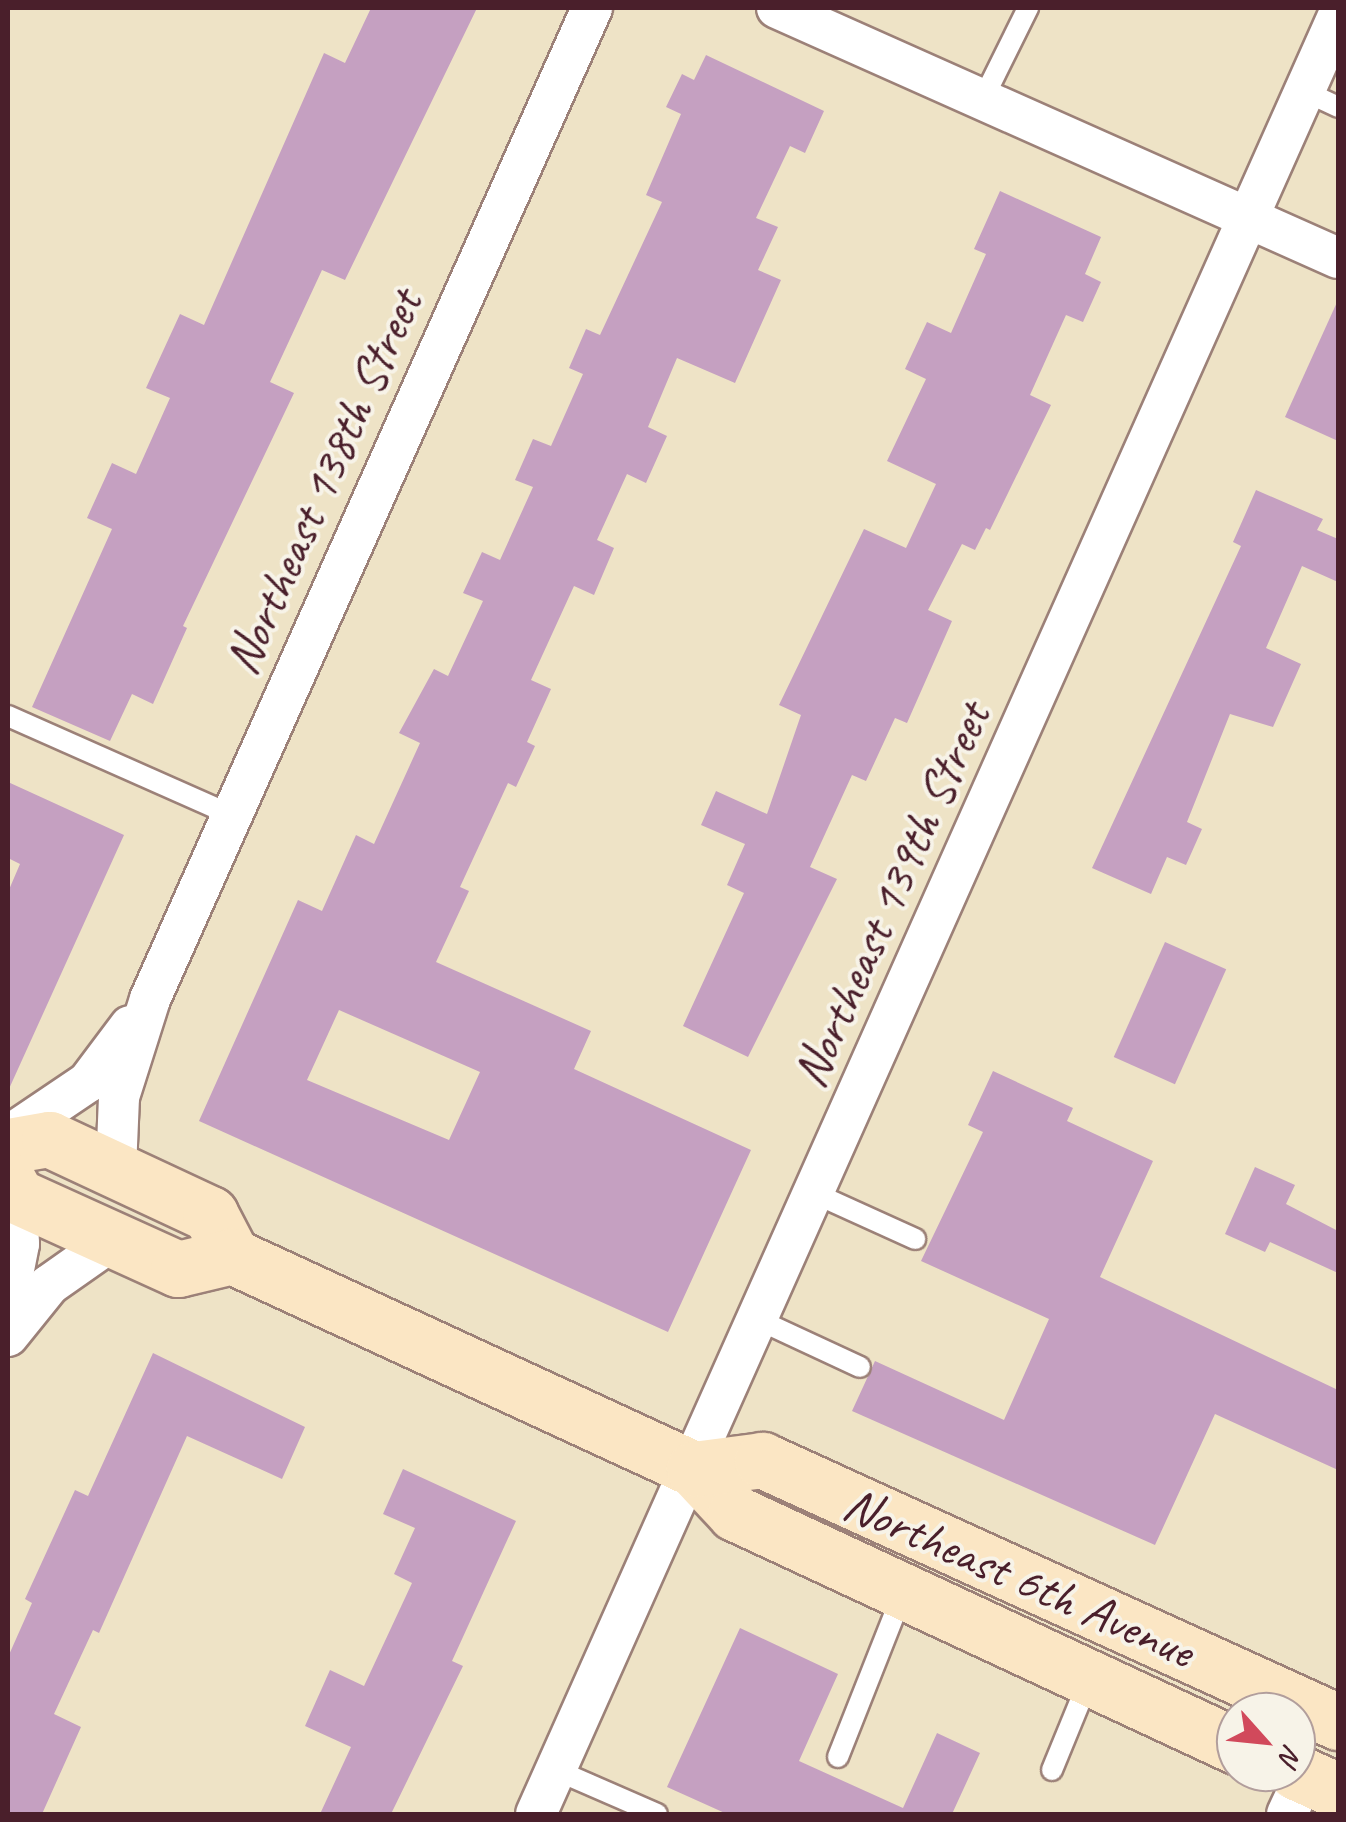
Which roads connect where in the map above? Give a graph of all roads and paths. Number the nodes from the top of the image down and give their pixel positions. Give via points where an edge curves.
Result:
1 (592, 8) edge
2 (777, 8) edge
3 (1028, 8) edge
4 (1338, 16) edge
5 (983, 99) junction
6 (1321, 99) edge
7 (1247, 216) junction
8 (1338, 258) edge
9 (8, 716) edge
10 (232, 815) junction
11 (150, 999) junction
12 (8, 1136) edge
13 (116, 1170) junction
14 (11, 1174) edge
15 (816, 1194) junction
16 (915, 1238) dead end
17 (112, 1240) junction
18 (232, 1256) junction
19 (8, 1300) edge
20 (761, 1321) junction
21 (8, 1336) edge
22 (860, 1368) dead end
23 (694, 1468) junction
24 (902, 1594) junction
25 (1090, 1678) junction
26 (1336, 1715) edge
27 (1216, 1737) edge
28 (838, 1757) dead end
29 (556, 1770) junction
30 (1052, 1770) dead end
31 (536, 1814) edge
32 (657, 1814) edge

1 - 10 street, Northeast 138th Street
2 - 5 street
3 - 5 lane
4 - 6 street, Northeast 139th Street
5 - 7 street
6 - 7 street, Northeast 139th Street
7 - 8 street
7 - 15 street, Northeast 139th Street
9 - 10 lane
10 - 11 street, Northeast 138th Street
11 - 12 street, Northeast 138th Street via 88,1082
11 - 13 street, Northeast 138th Street via 118,1097
13 - 14 main road via 49,1139
13 - 18 main road via 210,1214
14 - 17 main road
14 - 19 street via 19,1244
15 - 16 lane
15 - 20 street, Northeast 139th Street
17 - 18 main road via 178,1269
17 - 21 street via 49,1285
18 - 23 main road, Northeast 6th Avenue
20 - 22 lane
20 - 23 street, Northeast 139th Street
23 - 24 main road, Northeast 6th Avenue via 735,1513
23 - 26 main road, Northeast 6th Avenue via 762,1460
23 - 29 street, Northeast 139th Street
24 - 25 main road, Northeast 6th Avenue
24 - 28 lane
25 - 27 main road, Northeast 6th Avenue
25 - 30 lane
29 - 31 street, Northeast 139th Street
29 - 32 lane

